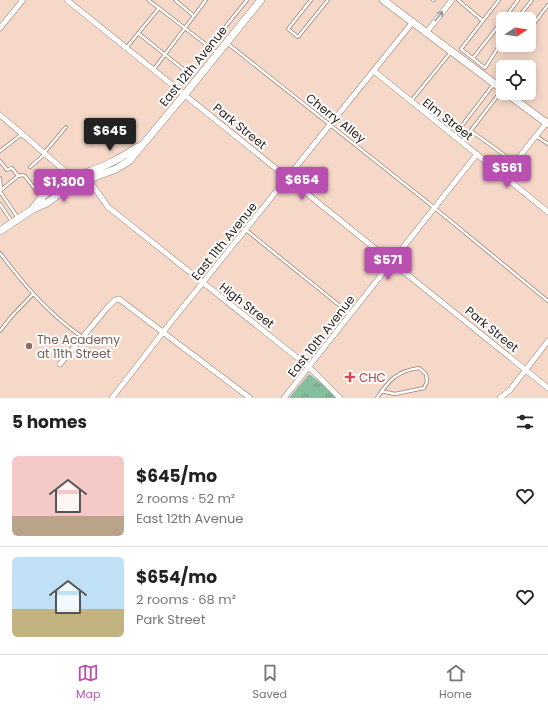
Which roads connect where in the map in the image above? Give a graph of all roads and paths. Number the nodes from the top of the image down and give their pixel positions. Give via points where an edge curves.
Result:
1 (23, 0) edge
2 (67, 0) edge
3 (148, 0) edge
4 (175, 0) edge
5 (206, 0) edge
6 (247, 0) edge
7 (311, 0) edge
8 (328, 0) edge
9 (452, 0) edge
10 (458, 0) edge
11 (499, 0) edge
12 (518, 0) edge
13 (532, 0) edge
14 (259, 1) edge
15 (387, 1) edge
16 (548, 5) edge
17 (159, 8) junction
18 (509, 12) edge
19 (523, 12) edge
20 (194, 16) junction
21 (483, 21) junction
22 (536, 21) edge
23 (412, 23) junction
24 (0, 28) edge
25 (185, 28) junction
26 (496, 28) edge
27 (138, 33) junction
28 (426, 33) junction
29 (227, 43) junction
30 (126, 47) junction
31 (209, 47) junction
32 (496, 51) edge
33 (452, 52) junction
34 (165, 54) junction
35 (218, 54) junction
36 (473, 58) junction
37 (154, 69) junction
38 (183, 69) dead end
39 (374, 71) junction
40 (494, 84) joint
41 (185, 94) junction
42 (497, 100) edge
43 (516, 100) edge
44 (411, 102) junction
45 (0, 115) edge
46 (547, 123) edge
47 (330, 125) junction
48 (66, 127) dead end
49 (471, 131) junction
50 (22, 133) junction
51 (454, 136) junction
52 (536, 136) junction
53 (462, 143) junction
54 (548, 144) edge
55 (142, 145) junction
56 (0, 151) edge
57 (45, 153) junction
58 (477, 154) junction
59 (0, 161) edge
60 (514, 163) junction
61 (30, 168) dead end
62 (18, 176) junction
63 (504, 176) junction
64 (72, 177) junction
65 (0, 178) edge
66 (288, 178) junction
67 (89, 180) junction
68 (1, 190) junction
69 (41, 198) junction
70 (0, 204) edge
71 (435, 208) junction
72 (33, 209) junction
73 (548, 212) edge
74 (16, 220) junction
75 (246, 230) junction
76 (0, 231) edge
77 (0, 253) edge
78 (393, 261) junction
79 (203, 283) junction
80 (34, 294) junction
81 (548, 301) edge
82 (350, 315) junction
83 (0, 331) edge
84 (164, 332) junction
85 (82, 337) junction
86 (548, 341) edge
87 (60, 364) dead end
88 (309, 367) junction
89 (526, 370) junction
90 (548, 388) edge
91 (381, 392) junction
92 (112, 398) edge
93 (250, 398) edge
94 (284, 398) edge
95 (340, 398) edge
96 (377, 398) edge
97 (501, 398) edge

1 - 24 street
2 - 30 street, Park Street
3 - 17 lane
4 - 20 lane
5 - 20 lane
6 - 31 lane
7 - 8 lane via 288,29 298,37
28 -> 9 street
10 - 21 lane
11 - 21 lane
12 - 18 lane
13 - 19 lane
14 - 29 street, East 12th Avenue
15 - 23 street
16 - 22 lane
17 - 25 lane
17 - 27 lane
20 - 25 lane
21 - 36 lane via 461,49
23 - 28 street
23 - 39 street, East 11th Avenue
25 - 31 lane
25 - 34 lane
26 - 36 lane
27 - 30 lane
27 - 34 lane
28 - 33 street
29 - 35 street, East 12th Avenue
29 - 47 lane, Cherry Alley
30 - 37 street, Park Street
31 - 35 lane
32 - 36 lane via 485,68
33 - 40 street
33 - 44 lane
34 - 37 lane
34 - 38 lane
35 - 41 street, East 12th Avenue
37 - 41 street, Park Street
39 - 44 street, Elm Street
39 - 47 street, East 11th Avenue
40 - 51 lane
41 - 55 street, East 12th Avenue
41 - 66 street, Park Street
42 - 49 lane
43 - 46 street
44 - 51 street, Elm Street
45 - 50 street
46 - 52 street
47 - 66 street, East 11th Avenue
47 - 71 lane, Cherry Alley
48 - 57 lane
49 - 53 lane
49 - 60 lane
50 - 56 lane
50 - 57 street
51 - 53 street, Elm Street
52 - 54 lane
52 - 60 street
53 - 58 street, Elm Street
55 - 64 street, East 12th Avenue via 112,162
55 - 67 street, East 12th Avenue via 129,161
57 - 61 lane
57 - 64 street
58 - 63 street, Elm Street
58 - 71 street, East 10th Avenue
59 - 62 lane via 7,170 12,168
60 - 63 street
62 - 68 lane
62 - 69 lane via 25,176
63 - 73 street, Elm Street
64 - 69 street, East 12th Avenue
65 - 68 lane
66 - 75 street, East 11th Avenue
66 - 78 street, Park Street
67 - 72 street, East 12th Avenue via 68,187 47,203
67 - 79 street, High Street via 108,208
68 - 74 lane
69 - 72 street, East 12th Avenue
70 - 74 lane
71 - 78 street, East 10th Avenue
71 - 81 lane, Cherry Alley
72 - 74 street
74 - 76 street
75 - 79 street, East 11th Avenue
75 - 82 lane
77 - 80 lane
78 - 82 street, East 10th Avenue
78 - 89 street, Park Street
79 - 84 street, East 11th Avenue
79 - 88 street, High Street
80 - 83 lane
80 - 85 lane via 54,315
82 - 88 street, East 10th Avenue
84 - 85 street via 118,298
84 - 92 street, East 11th Avenue
84 - 93 street
85 - 87 street
86 - 89 street
88 - 94 street, East 10th Avenue
88 - 95 street, High Street
89 - 90 street, Park Street
89 - 97 street
91 - 91 lane via 396,375 406,370 419,368 426,374 427,382 424,388 394,394
91 - 96 lane

